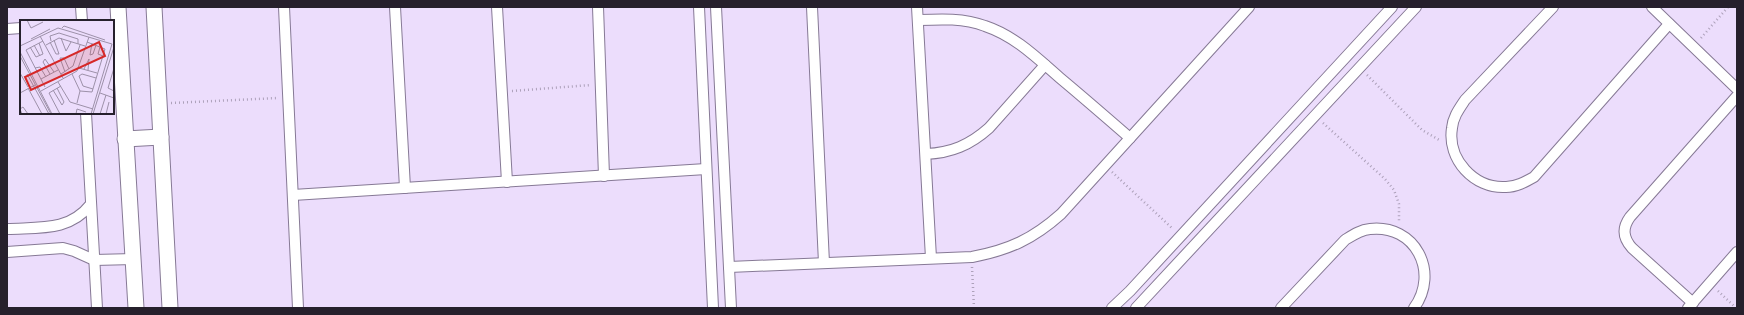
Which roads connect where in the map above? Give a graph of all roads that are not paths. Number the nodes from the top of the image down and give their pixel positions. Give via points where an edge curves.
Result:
1 (81, 7) edge
2 (118, 7) edge
3 (154, 7) edge
4 (284, 7) edge
5 (395, 7) edge
6 (497, 7) edge
7 (598, 7) edge
8 (699, 7) edge
9 (716, 7) edge
10 (812, 7) edge
11 (917, 7) edge
12 (1249, 7) edge
13 (1392, 7) edge
14 (1416, 7) edge
15 (1553, 7) edge
16 (1652, 7) edge
17 (82, 20) edge
18 (918, 20) junction
19 (1669, 24) junction
20 (20, 28) edge
21 (7, 29) edge
22 (1045, 65) junction
23 (1737, 89) edge
24 (1737, 96) edge
25 (86, 114) edge
26 (161, 138) junction
27 (1130, 138) junction
28 (125, 139) junction
29 (926, 154) junction
30 (706, 169) junction
31 (604, 176) junction
32 (507, 182) junction
33 (405, 188) junction
34 (293, 196) junction
35 (91, 204) junction
36 (7, 229) edge
37 (7, 252) edge
38 (1737, 252) edge
39 (931, 258) junction
40 (134, 259) junction
41 (94, 260) junction
42 (824, 263) junction
43 (729, 267) junction
44 (1690, 305) edge
45 (97, 308) edge
46 (136, 308) edge
47 (170, 308) edge
48 (298, 308) edge
49 (713, 308) edge
50 (731, 308) edge
51 (1112, 308) edge
52 (1136, 308) edge
53 (1281, 308) edge
54 (1414, 308) edge

1 - 17 street
2 - 28 street
3 - 26 street
4 - 34 street
5 - 33 street
6 - 32 street
7 - 31 street
8 - 30 street
9 - 43 street
10 - 42 street
11 - 18 street
12 - 27 street
13 - 51 street via 1130,292
14 - 52 street
15 - 19 street via 1465,100 1456,113 1452,128 1456,158 1464,170 1476,180 1490,186 1506,188 1534,177
16 - 19 street
18 - 22 street via 952,19 985,26 1015,40
18 - 29 street
19 - 23 street
20 - 21 street
22 - 27 street
22 - 29 street via 978,137 954,150
24 - 44 street via 1630,217 1624,230 1632,248
25 - 35 street
26 - 28 street
26 - 47 street
27 - 39 street via 1061,214 1029,238 992,253 972,257
28 - 40 street
29 - 39 street
30 - 31 street
30 - 49 street
31 - 32 street
32 - 33 street
33 - 34 street
34 - 48 street
35 - 36 street via 78,217 62,225
35 - 41 street
37 - 41 street via 63,248 74,250
38 - 44 street
39 - 42 street
40 - 41 street
40 - 46 street
41 - 45 street
42 - 43 street
43 - 50 street
53 - 54 street via 1345,240 1369,229 1395,232 1412,244 1422,261 1424,287

